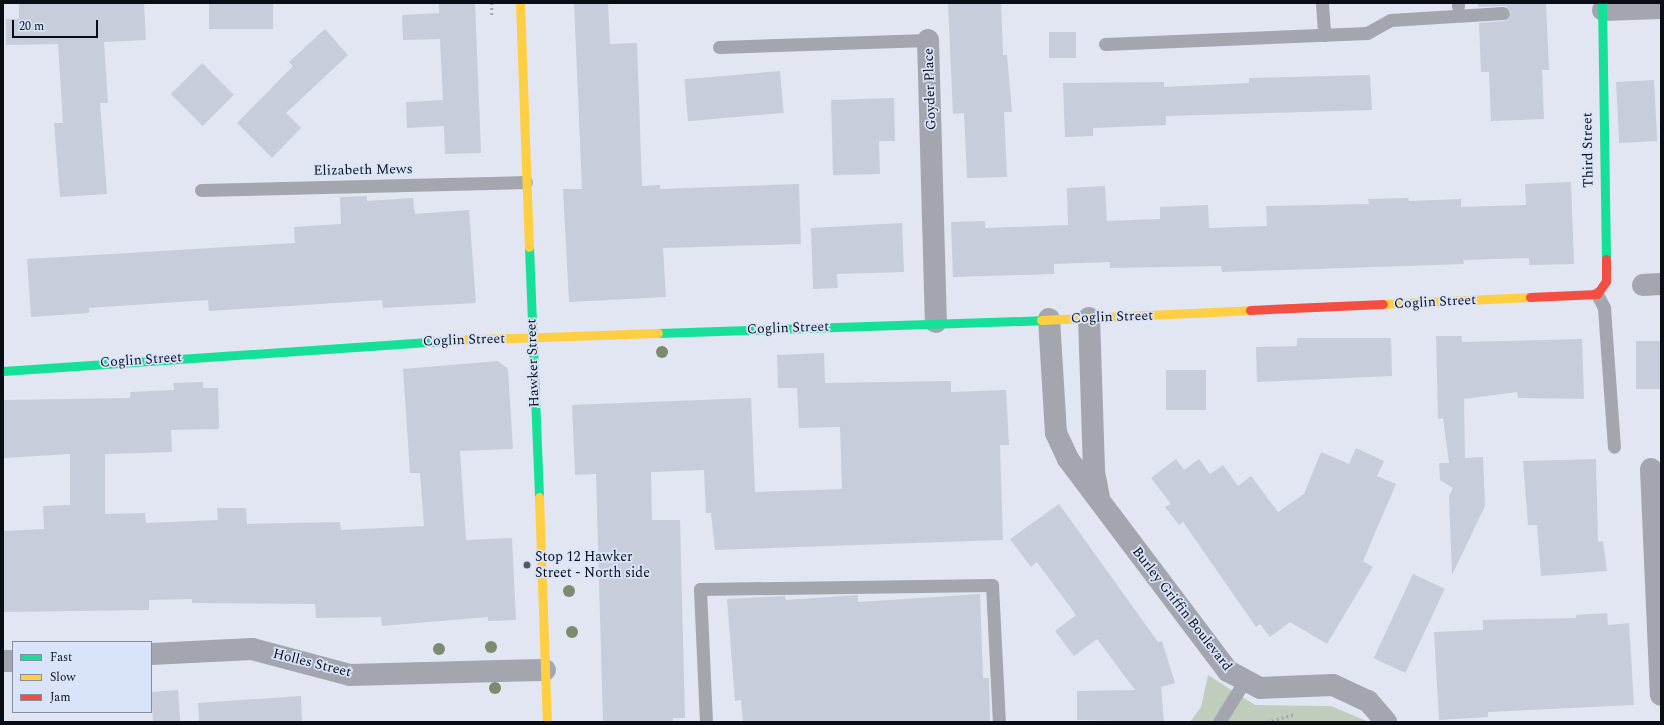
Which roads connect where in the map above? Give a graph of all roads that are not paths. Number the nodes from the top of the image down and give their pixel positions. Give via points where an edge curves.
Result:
1 (520, 3) edge
2 (1322, 3) edge
3 (1602, 7) edge
4 (1661, 8) edge
5 (1503, 13) dead end
6 (1324, 35) junction
7 (928, 40) joint
8 (1105, 44) dead end
9 (719, 47) dead end
10 (526, 182) junction
11 (201, 190) dead end
12 (1597, 294) junction
13 (1090, 318) junction
14 (1049, 319) junction
15 (936, 322) junction
16 (532, 337) junction
17 (3, 371) edge
18 (1614, 447) dead end
19 (1651, 469) dead end
20 (1100, 504) junction
21 (152, 654) edge
22 (545, 670) junction
23 (1245, 680) junction
24 (1661, 695) edge
25 (547, 722) edge
26 (706, 722) edge
27 (999, 722) edge
28 (1219, 722) edge
29 (1386, 722) edge

1 - 10 street, Hawker Street
2 - 6 lane
3 - 4 street
3 - 12 street, Third Street via 1606,281
5 - 6 lane via 1390,20 1367,33
6 - 8 lane
7 - 9 lane, Goyder Place
7 - 15 street, Goyder Place
10 - 11 lane, Elizabeth Mews
10 - 16 street, Hawker Street
12 - 13 street, Coglin Street
12 - 18 lane via 1604,308
13 - 14 street, Coglin Street
13 - 20 street, Burley Griffin Boulevard via 1094,472
14 - 15 street, Coglin Street
14 - 20 street, Burley Griffin Boulevard via 1056,433 1068,459
15 - 16 street, Coglin Street
16 - 17 street, Coglin Street via 378,343
16 - 22 street, Hawker Street
19 - 24 street
20 - 23 street, Burley Griffin Boulevard via 1228,671
21 - 22 street, Holles Street via 252,649 350,675
22 - 25 street, Hawker Street
23 - 28 lane
23 - 29 street, Burley Griffin Boulevard via 1260,688 1333,685 1368,701
26 - 27 lane via 700,589 992,585

